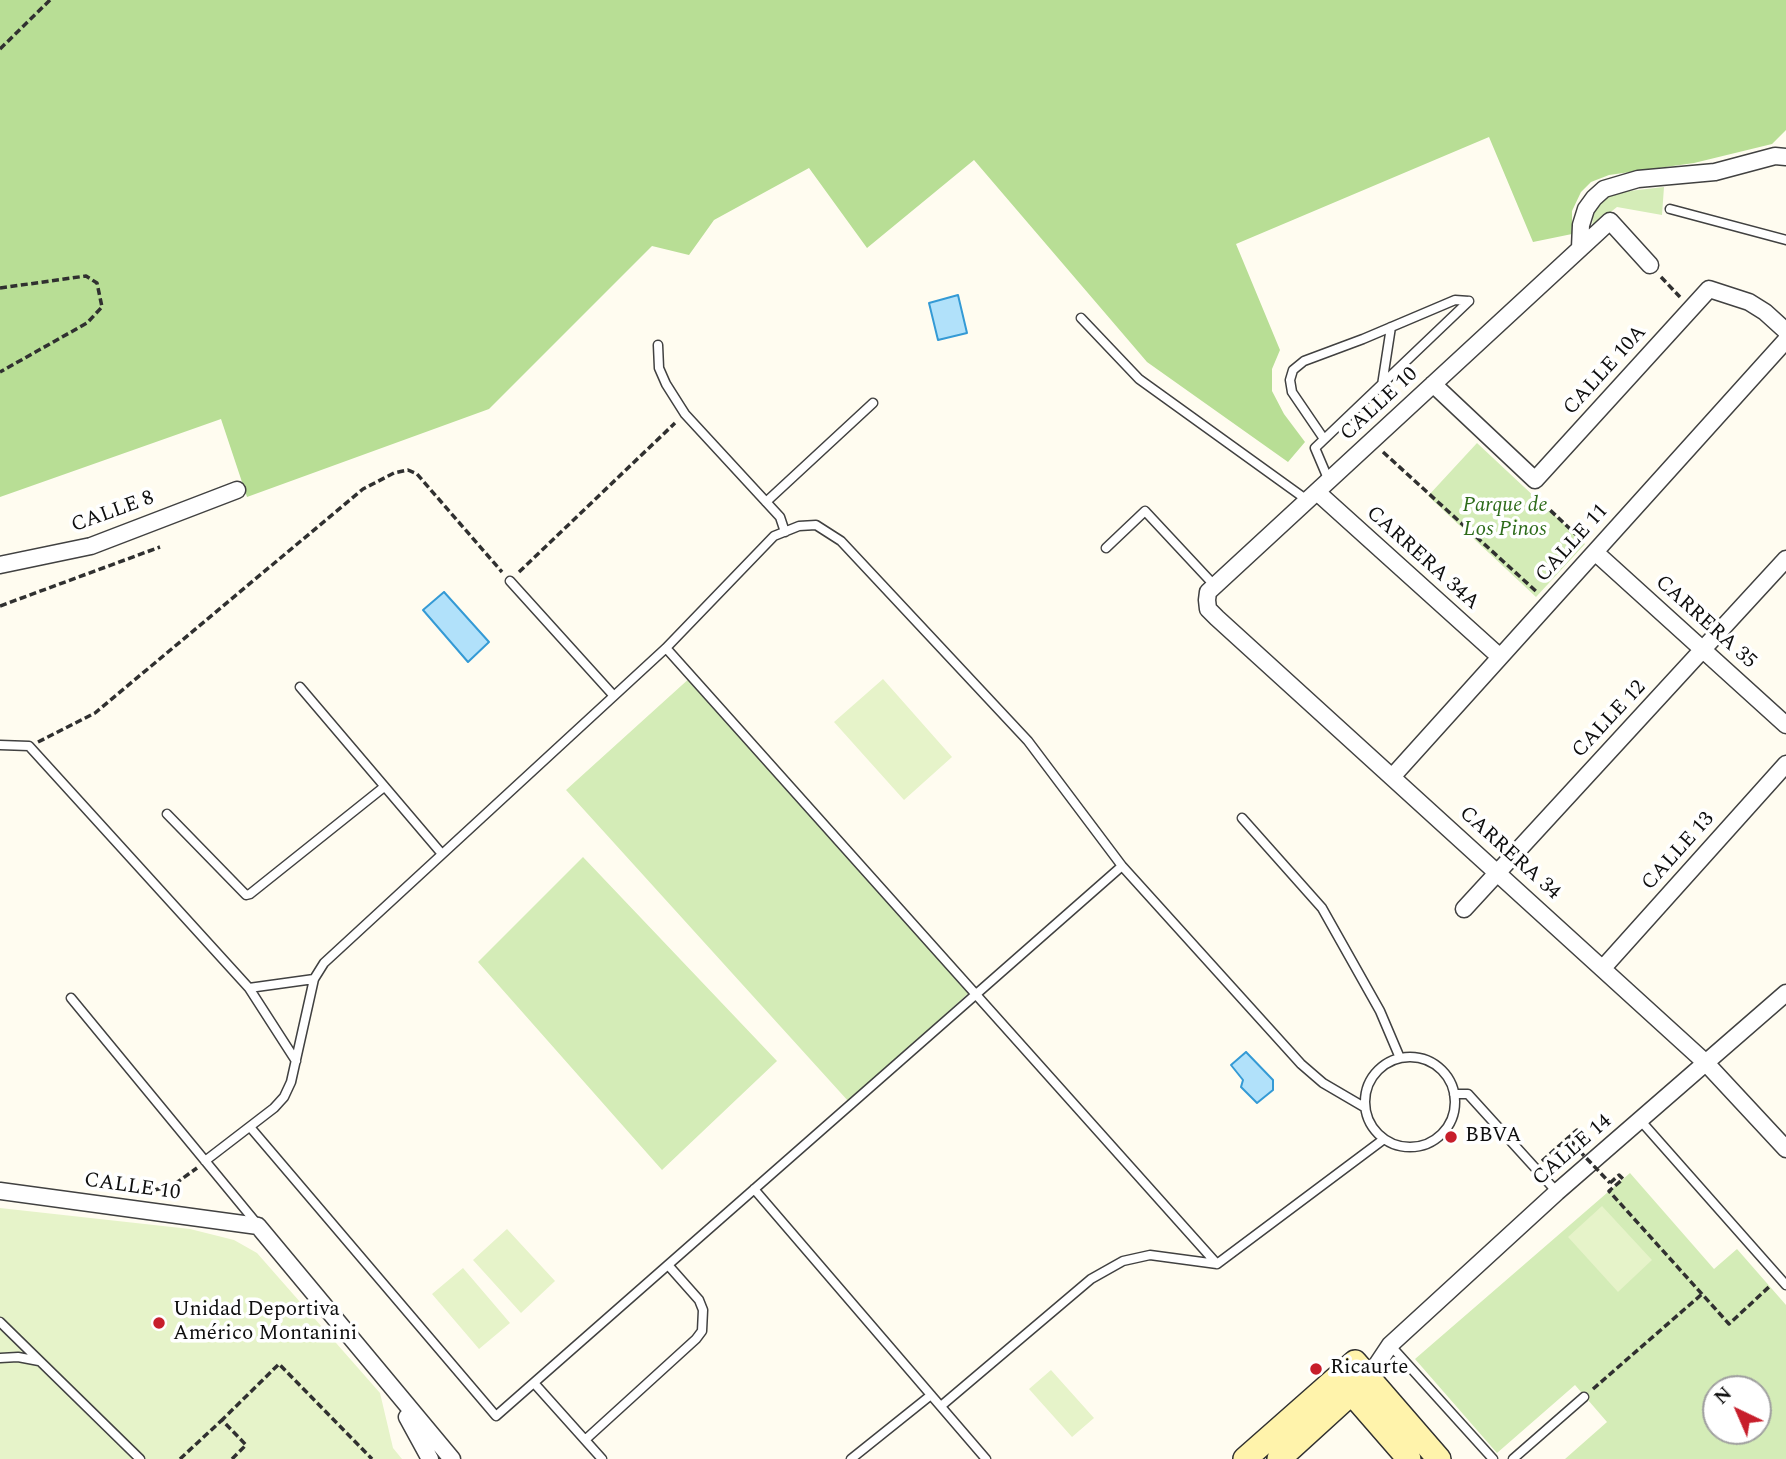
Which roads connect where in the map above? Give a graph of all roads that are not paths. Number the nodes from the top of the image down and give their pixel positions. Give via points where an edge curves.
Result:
1 (1786, 157) edge
2 (1670, 209) dead end
3 (1786, 240) edge
4 (1580, 248) junction
5 (1650, 265) road end
6 (1081, 318) dead end
7 (1391, 327) junction
8 (1786, 331) edge
9 (1786, 340) edge
10 (658, 345) dead end
11 (1433, 384) junction
12 (1382, 385) junction
13 (873, 403) dead end
14 (1324, 439) junction
15 (1329, 481) junction
16 (237, 489) dead end
17 (1312, 496) junction
18 (766, 502) junction
19 (785, 532) junction
20 (1105, 548) dead end
21 (1595, 552) junction
22 (1786, 559) edge
23 (0, 565) edge
24 (510, 581) road end
25 (1211, 589) junction
26 (666, 648) junction
27 (1703, 650) junction
28 (1500, 657) junction
29 (300, 687) dead end
30 (614, 695) junction
31 (1786, 725) edge
32 (0, 745) edge
33 (1786, 764) edge
34 (1392, 777) junction
35 (384, 787) junction
36 (167, 814) dead end
37 (1242, 818) dead end
38 (442, 854) junction
39 (1122, 866) junction
40 (1498, 873) junction
41 (1464, 909) dead end
42 (1603, 968) junction
43 (314, 979) junction
44 (249, 988) junction
45 (1786, 993) edge
46 (977, 994) junction
47 (71, 998) dead end
48 (1400, 1058) junction
49 (296, 1061) junction
50 (1706, 1063) junction
51 (1454, 1094) junction
52 (1364, 1107) junction
53 (1640, 1120) junction
54 (250, 1127) junction
55 (1384, 1139) junction
56 (1786, 1149) edge
57 (205, 1161) junction
58 (754, 1189) junction
59 (0, 1191) edge
60 (1557, 1192) junction
61 (258, 1226) junction
62 (1217, 1264) junction
63 (668, 1265) junction
64 (1786, 1285) edge
65 (0, 1322) edge
66 (1390, 1345) junction
67 (0, 1358) edge
68 (39, 1362) junction
69 (1353, 1378) junction
70 (534, 1383) junction
71 (392, 1387) junction
72 (931, 1395) junction
73 (1584, 1397) road end
74 (941, 1406) junction
75 (585, 1440) junction
76 (140, 1459) edge
77 (430, 1459) edge
78 (452, 1459) edge
79 (602, 1459) edge
80 (851, 1459) edge
81 (986, 1459) edge
82 (1245, 1459) edge
83 (1279, 1459) edge
84 (1409, 1459) edge
85 (1439, 1459) edge
86 (1493, 1459) edge
87 (1513, 1459) edge

1 - 4 street via 1715,172 1638,179 1604,189 1586,209
2 - 3 lane
4 - 5 street, CALLE 10 via 1610,221
4 - 11 street, CALLE 10
6 - 17 lane via 1139,379
7 - 12 lane
7 - 12 lane via 1455,300 1469,301
7 - 14 lane via 1304,360 1293,370 1292,392
8 - 11 street, CALLE 10A via 1749,302 1709,289 1535,480
9 - 21 street, CALLE 11
10 - 18 lane via 659,368 685,414
11 - 15 street, CALLE 10
12 - 14 lane
13 - 18 lane
14 - 15 lane via 1315,448
15 - 17 street, CALLE 10
16 - 23 street, CALLE 8 via 91,546
17 - 25 street, CALLE 10
17 - 28 street, CARRERA 34A
18 - 19 lane via 780,517
19 - 26 lane via 774,536
19 - 39 lane via 816,525 841,541 1028,741
20 - 25 lane via 1146,511
21 - 27 street, CARRERA 35
21 - 28 street, CALLE 11
22 - 27 street, CALLE 12
24 - 30 lane
25 - 34 street, CARRERA 34 via 1209,609 1217,618
26 - 30 lane
26 - 46 lane
27 - 31 street, CARRERA 35
27 - 40 street, CALLE 12
28 - 34 street, CALLE 11
29 - 35 lane
30 - 38 lane
32 - 44 lane via 29,746
33 - 42 street, CALLE 13
34 - 40 street, CARRERA 34
35 - 36 lane via 246,895
35 - 38 lane
37 - 48 lane via 1322,908 1380,1011
38 - 43 lane via 324,963
39 - 46 lane
39 - 52 lane via 1301,1064
40 - 41 street, CALLE 12
40 - 42 street, CARRERA 34
42 - 50 street, CARRERA 34
43 - 44 lane
43 - 49 lane
44 - 49 lane
45 - 50 street, CALLE 14
46 - 58 lane
46 - 62 lane
47 - 57 lane
48 - 51 lane via 1429,1060 1445,1075
48 - 52 lane via 1377,1070 1369,1081
49 - 54 lane via 284,1097
50 - 53 street, CALLE 14
50 - 56 street, CARRERA 34
51 - 55 lane via 1451,1120 1434,1140 1409,1147
51 - 60 lane via 1468,1094
52 - 55 lane via 1374,1131
53 - 60 street, CALLE 14
53 - 64 lane
54 - 57 lane
54 - 70 lane via 496,1416
55 - 62 lane
57 - 61 lane
58 - 63 lane
58 - 72 lane
59 - 61 street, CALLE 10
60 - 66 street, CALLE 14
61 - 71 street
62 - 74 lane via 1150,1255 1122,1261 1091,1279
63 - 70 lane
63 - 75 lane via 699,1300 704,1310 702,1331
65 - 68 lane
66 - 69 street, CALLE 14
66 - 86 lane
67 - 68 lane
68 - 76 lane
69 - 82 main road
69 - 83 main road
69 - 84 main road
69 - 85 main road
70 - 75 lane
71 - 77 street
71 - 78 street
72 - 74 lane
72 - 80 lane
73 - 87 lane
74 - 81 lane
75 - 79 lane

